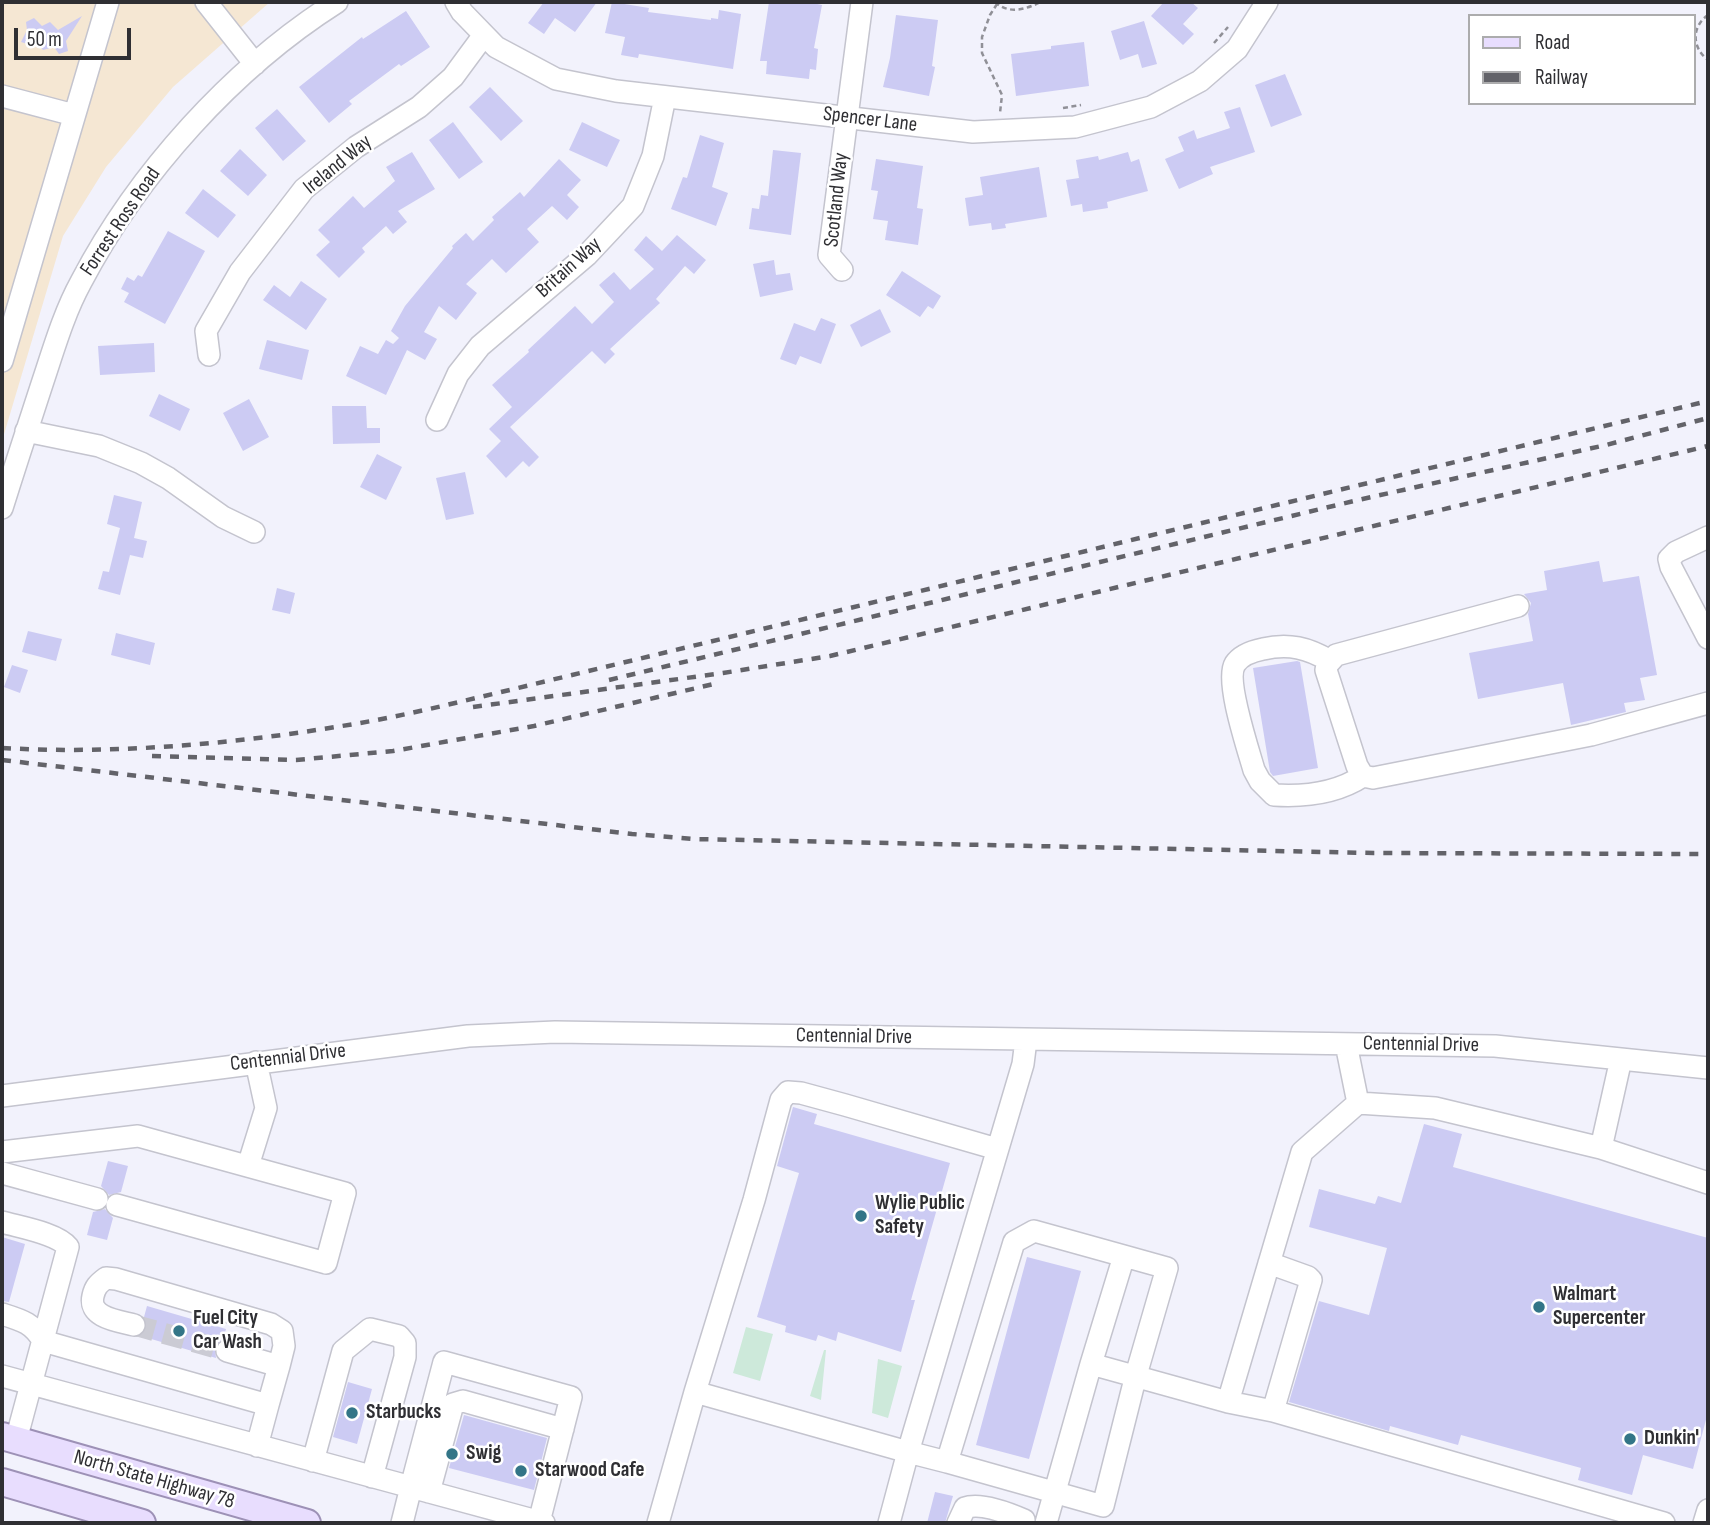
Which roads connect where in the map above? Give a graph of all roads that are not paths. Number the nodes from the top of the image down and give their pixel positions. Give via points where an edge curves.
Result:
1 (108, 2) edge
2 (205, 2) edge
3 (337, 2) edge
4 (456, 2) edge
5 (863, 2) edge
6 (1268, 2) edge
7 (484, 35) junction
8 (255, 64) junction
9 (2, 96) edge
10 (665, 97) junction
11 (74, 115) junction
12 (846, 117) junction
13 (842, 271) dead end
14 (10, 302) edge
15 (209, 355) dead end
16 (2, 360) edge
17 (437, 419) dead end
18 (26, 431) junction
19 (2, 508) edge
20 (254, 532) dead end
21 (1706, 543) edge
22 (1518, 606) dead end
23 (1708, 638) edge
24 (1331, 661) junction
25 (1708, 704) edge
26 (1363, 776) junction
27 (1026, 1040) junction
28 (1346, 1044) junction
29 (1620, 1059) junction
30 (256, 1062) junction
31 (1708, 1068) edge
32 (2, 1096) edge
33 (1358, 1103) junction
34 (1601, 1148) junction
35 (997, 1149) junction
36 (2, 1152) edge
37 (248, 1166) junction
38 (2, 1173) edge
39 (1708, 1183) edge
40 (2, 1222) edge
41 (1124, 1256) junction
42 (1269, 1264) junction
43 (2, 1314) edge
44 (134, 1325) tunnel mouth
45 (43, 1341) junction
46 (227, 1351) tunnel mouth
47 (1091, 1364) junction
48 (279, 1366) junction
49 (1136, 1375) junction
50 (2, 1376) edge
51 (31, 1384) junction
52 (695, 1392) junction
53 (1228, 1402) junction
54 (268, 1405) junction
55 (1273, 1410) junction
56 (562, 1429) junction
57 (9, 1438) edge
58 (257, 1446) junction
59 (908, 1452) junction
60 (313, 1461) junction
61 (947, 1462) junction
62 (372, 1477) junction
63 (2, 1482) edge
64 (420, 1490) junction
65 (1055, 1493) junction
66 (1708, 1510) edge
67 (541, 1522) edge
68 (142, 1523) edge
69 (307, 1523) edge
70 (402, 1523) edge
71 (658, 1523) edge
72 (889, 1523) edge
73 (958, 1523) edge
74 (1024, 1523) edge
75 (1046, 1523) edge
76 (1664, 1523) edge
77 (1704, 1523) edge

1 - 11 street
2 - 8 street
3 - 8 street, Forrest Ross Road
4 - 7 street, Spencer Lane
5 - 12 street, Scotland Way
6 - 12 street, Spencer Lane via 1237,49 1200,81 1150,107 1075,127 973,132
7 - 10 street, Spencer Lane via 496,47 556,79
7 - 15 street, Ireland Way via 453,77 419,107 356,147 304,189 240,272 206,331
8 - 18 street, Forrest Ross Road via 149,175 112,230 72,300
9 - 11 street
10 - 12 street, Spencer Lane
10 - 17 street, Britain Way via 653,156 633,206 587,255 480,346 458,374
11 - 14 street
12 - 13 street, Scotland Way via 829,255
14 - 16 street
18 - 19 street, Forrest Ross Road
18 - 20 street via 99,446 141,463
21 - 23 street via 1676,552 1670,559
22 - 24 street via 1336,655
24 - 26 street via 1326,670
24 - 26 street via 1289,645 1255,651 1234,665 1232,682 1254,770 1274,795 1287,796 1337,789
25 - 26 street via 1591,735 1373,779
27 - 28 street, Centennial Drive
27 - 30 street, Centennial Drive via 555,1032 468,1036
27 - 35 street
28 - 29 street, Centennial Drive via 1495,1046
28 - 33 street
29 - 31 street, Centennial Drive
29 - 34 street
30 - 32 street, Centennial Drive
30 - 37 street via 266,1108
33 - 34 street via 1435,1108
33 - 42 street via 1302,1152
34 - 39 street
35 - 52 street via 788,1092 781,1100
35 - 59 street
36 - 37 street via 138,1136
37 - 38 street via 345,1194 326,1263
40 - 45 street via 63,1241 68,1247
41 - 47 street
41 - 49 street via 1167,1268
41 - 61 street via 1034,1231 1014,1242
42 - 53 street
42 - 55 street via 1311,1280
43 - 45 street via 36,1329
44 - 48 street via 104,1317 94,1309 97,1284 106,1278 116,1279 271,1324 282,1331
45 - 51 street
45 - 54 street
46 - 48 street
47 - 49 street
47 - 65 street
48 - 54 street
49 - 53 street
49 - 65 street via 1103,1506
50 - 51 street
51 - 57 street
51 - 58 street
52 - 59 street
52 - 71 street
53 - 55 street
54 - 58 street
55 - 76 street
56 - 64 street via 463,1401 453,1404
56 - 64 street via 570,1397 444,1362
56 - 67 street
57 - 69 main road, North State Highway 78
58 - 60 street
59 - 61 street
59 - 72 street
60 - 62 street
60 - 62 street via 343,1351 370,1329 399,1336 405,1343 405,1357
61 - 65 street
62 - 64 street
63 - 68 main road, North State Highway 78
64 - 67 street
64 - 70 street
65 - 75 street
66 - 77 street
73 - 74 street via 965,1508 972,1506 1014,1516

